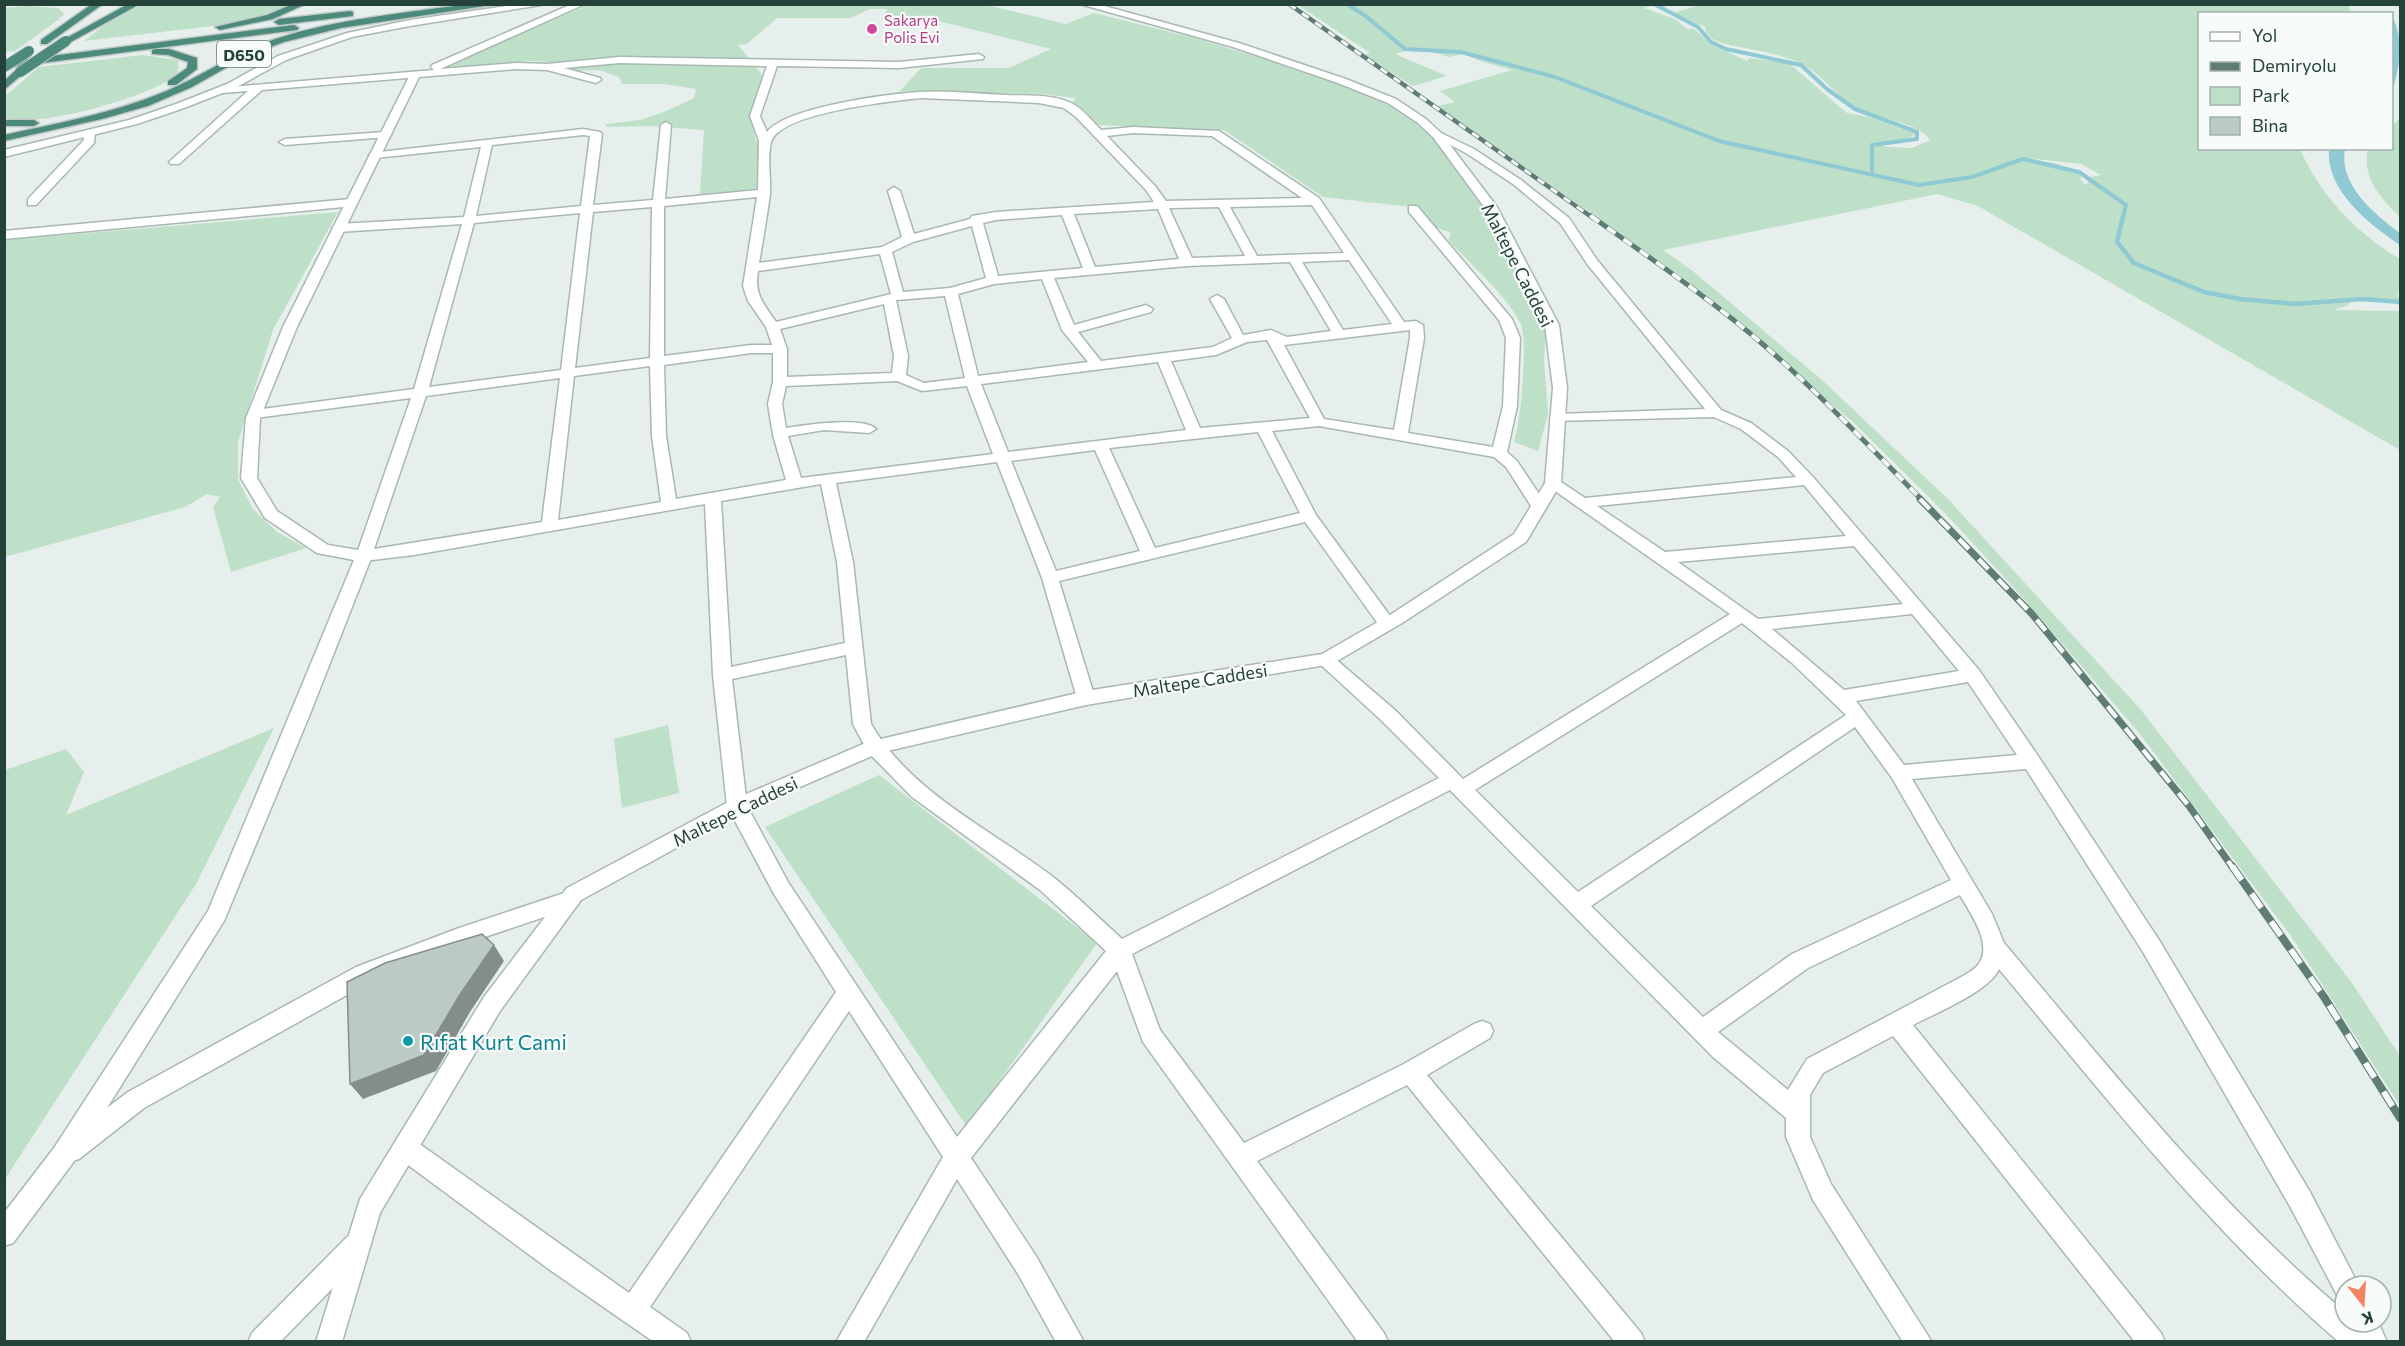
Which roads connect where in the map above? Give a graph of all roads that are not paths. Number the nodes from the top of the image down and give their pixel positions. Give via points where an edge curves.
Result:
1 (99, 4) edge
2 (116, 4) edge
3 (136, 4) edge
4 (302, 4) edge
5 (423, 4) edge
6 (484, 4) edge
7 (494, 4) edge
8 (543, 4) edge
9 (581, 4) edge
10 (1084, 4) edge
11 (76, 8) dead end
12 (68, 27) junction
13 (66, 41) junction
14 (107, 44) junction
15 (4, 57) edge
16 (980, 57) dead end
17 (52, 59) junction
18 (773, 64) junction
19 (4, 66) edge
20 (547, 67) junction
21 (414, 75) junction
22 (596, 80) dead end
23 (4, 85) edge
24 (259, 87) junction
25 (222, 90) junction
26 (4, 123) edge
27 (666, 125) dead end
28 (89, 133) junction
29 (1099, 134) junction
30 (385, 135) junction
31 (1437, 135) junction
32 (4, 138) edge
33 (765, 141) junction
34 (285, 142) dead end
35 (488, 143) junction
36 (4, 153) edge
37 (375, 155) junction
38 (176, 162) dead end
39 (894, 191) dead end
40 (764, 193) junction
41 (1315, 201) junction
42 (32, 202) dead end
43 (351, 203) junction
44 (657, 204) junction
45 (1223, 204) junction
46 (1162, 206) junction
47 (1413, 209) dead end
48 (586, 210) junction
49 (1067, 212) junction
50 (976, 219) junction
51 (469, 220) junction
52 (338, 228) junction
53 (4, 235) edge
54 (909, 239) junction
55 (885, 250) junction
56 (1353, 256) junction
57 (1294, 258) junction
58 (1253, 260) junction
59 (1187, 262) junction
60 (751, 268) junction
61 (1090, 269) junction
62 (1046, 274) junction
63 (993, 280) junction
64 (951, 292) junction
65 (894, 297) junction
66 (1217, 299) dead end
67 (1146, 309) dead end
68 (1400, 326) junction
69 (773, 327) junction
70 (1069, 330) junction
71 (1271, 334) junction
72 (1339, 334) junction
73 (1239, 339) junction
74 (780, 349) junction
75 (1163, 358) junction
76 (657, 362) junction
77 (1099, 367) junction
78 (568, 373) junction
79 (899, 376) junction
80 (780, 382) junction
81 (973, 383) junction
82 (420, 393) junction
83 (1716, 413) junction
84 (255, 414) junction
85 (1557, 418) junction
86 (1319, 422) junction
87 (1263, 428) junction
88 (869, 429) dead end
89 (780, 433) junction
90 (1195, 433) junction
91 (1400, 437) junction
92 (1100, 445) junction
93 (1499, 453) junction
94 (1004, 458) junction
95 (828, 479) junction
96 (1808, 480) junction
97 (795, 483) junction
98 (1553, 483) junction
99 (713, 498) junction
100 (1581, 503) junction
101 (669, 504) junction
102 (1539, 506) junction
103 (1309, 516) junction
104 (549, 526) junction
105 (1859, 540) junction
106 (1150, 555) junction
107 (364, 556) junction
108 (1663, 558) junction
109 (1050, 578) junction
110 (1916, 608) junction
111 (1748, 620) junction
112 (1387, 624) junction
113 (855, 647) junction
114 (1326, 660) junction
115 (722, 675) junction
116 (1973, 675) junction
117 (1840, 697) junction
118 (1086, 698) junction
119 (1858, 716) junction
120 (875, 747) junction
121 (2031, 761) junction
122 (1899, 772) junction
123 (1458, 784) junction
124 (737, 806) junction
125 (1963, 884) junction
126 (570, 900) junction
127 (1577, 904) junction
128 (1995, 948) junction
129 (1120, 950) junction
130 (848, 993) junction
131 (1897, 1023) junction
132 (1482, 1031) dead end
133 (1702, 1031) junction
134 (1410, 1072) junction
135 (1798, 1113) junction
136 (405, 1149) junction
137 (63, 1156) junction
138 (1240, 1157) junction
139 (956, 1158) junction
140 (4, 1234) edge
141 (358, 1244) junction
142 (2340, 1274) edge
143 (632, 1311) junction
144 (261, 1341) edge
145 (329, 1341) edge
146 (678, 1341) edge
147 (849, 1341) edge
148 (1071, 1341) edge
149 (1375, 1341) edge
150 (1632, 1341) edge
151 (1919, 1341) edge
152 (2152, 1341) edge
153 (2361, 1341) edge

1 - 12 highway
2 - 13 highway
3 - 13 highway
4 - 14 highway, D650 via 277,15 228,26
5 - 14 highway
6 - 17 highway
7 - 32 highway, D650 via 310,33 252,50 155,98
8 - 25 street via 350,35 282,58
9 - 21 street
10 - 31 street, Maltepe Caddesi via 1236,45 1342,81 1392,101
11 - 12 highway
12 - 19 highway, bridge
13 - 23 highway, bridge
14 - 15 highway
16 - 18 street via 958,61 920,57 899,65
17 - 19 highway
17 - 26 highway, D650 via 136,51 169,52 193,60 192,69 180,78 137,99 55,121
18 - 20 street via 619,60
18 - 33 street via 755,116
20 - 21 street via 494,67
20 - 22 street
21 - 24 street
21 - 30 street
24 - 25 street
24 - 38 street
25 - 28 street via 152,116
27 - 44 street
28 - 36 street
28 - 42 street via 90,141
29 - 33 street via 1067,105 1039,100 921,95 817,112 777,126
29 - 41 street via 1133,130 1215,133
29 - 46 street via 1151,188
30 - 34 street
30 - 37 street
31 - 83 street via 1517,182 1565,221 1592,262
31 - 85 street, Maltepe Caddesi via 1491,207 1552,326 1560,388
33 - 40 street
35 - 37 street
35 - 48 street via 596,134
35 - 51 street
37 - 43 street
39 - 54 street
40 - 44 street
40 - 60 street
41 - 45 street
41 - 56 street
43 - 52 street
43 - 53 street
44 - 48 street
44 - 76 street
45 - 46 street
45 - 58 street
46 - 49 street
46 - 59 street
47 - 93 street via 1505,319 1513,338 1510,406
48 - 51 street
48 - 78 street
49 - 50 street
49 - 61 street
50 - 54 street
50 - 63 street
51 - 52 street
51 - 82 street
52 - 84 street via 290,327
54 - 55 street
55 - 60 street
55 - 65 street
56 - 57 street
56 - 68 street
57 - 58 street
57 - 72 street
58 - 59 street
59 - 61 street
60 - 69 street via 749,286
61 - 62 street
62 - 63 street
62 - 70 street
63 - 64 street
64 - 65 street
64 - 81 street
65 - 69 street
65 - 79 street via 901,356
66 - 73 street
67 - 70 street
68 - 72 street
68 - 91 street via 1416,325 1417,338
69 - 74 street
70 - 77 street
71 - 72 street via 1286,341
71 - 73 street
71 - 86 street
73 - 75 street via 1216,351
74 - 76 street
74 - 80 street
75 - 77 street
75 - 90 street
76 - 78 street
76 - 101 street via 659,436
77 - 81 street
78 - 82 street
78 - 104 street
79 - 80 street
79 - 81 street via 922,387
80 - 89 street via 775,404
81 - 94 street
82 - 84 street
82 - 107 street
83 - 85 street
83 - 96 street via 1746,426 1783,454
84 - 107 street via 249,478 271,514 323,549
85 - 98 street, Maltepe Caddesi
86 - 87 street
86 - 91 street
87 - 90 street
87 - 103 street
88 - 89 street via 824,426
89 - 97 street
90 - 92 street
91 - 93 street
92 - 94 street
92 - 106 street
93 - 102 street via 1512,464
94 - 95 street
94 - 109 street
95 - 97 street
95 - 113 street via 845,562
96 - 100 street
96 - 105 street
97 - 99 street
98 - 100 street
98 - 102 street, Maltepe Caddesi
99 - 101 street
99 - 115 street
100 - 108 street
101 - 104 street
102 - 112 street, Maltepe Caddesi via 1520,538
103 - 106 street
103 - 112 street
104 - 107 street
105 - 108 street
105 - 110 street
106 - 109 street
107 - 137 street via 217,915
108 - 111 street
109 - 118 street
110 - 111 street
110 - 116 street
111 - 117 street
111 - 123 street
112 - 114 street, Maltepe Caddesi
113 - 115 street
113 - 120 street via 862,724
114 - 118 street, Maltepe Caddesi
114 - 123 street
115 - 124 street
116 - 117 street
116 - 121 street
117 - 119 street
118 - 120 street, Maltepe Caddesi
119 - 122 street
119 - 127 street
120 - 124 street, Maltepe Caddesi
120 - 129 street via 919,792 1047,884
121 - 122 street
121 - 142 street via 2151,946
122 - 125 street
123 - 127 street
123 - 129 street
124 - 126 street, Maltepe Caddesi via 574,894
124 - 130 street via 781,888
125 - 128 street via 1985,920
125 - 133 street via 1800,962
126 - 136 street, Maltepe Caddesi via 492,1004
126 - 137 street via 364,974 136,1100
127 - 133 street
128 - 131 street via 1988,970
128 - 153 street via 2198,1187 2318,1307
129 - 138 street via 1150,1035
129 - 139 street
130 - 139 street
130 - 143 street
131 - 135 street via 1815,1066 1798,1093
131 - 152 street
132 - 134 street
133 - 135 street
134 - 138 street
134 - 150 street
135 - 151 street via 1798,1137 1822,1191
136 - 141 street, Maltepe Caddesi via 369,1208
136 - 143 street
137 - 140 street
138 - 149 street
139 - 147 street
139 - 148 street via 1027,1265
141 - 144 street
141 - 145 street, Maltepe Caddesi
143 - 146 street

